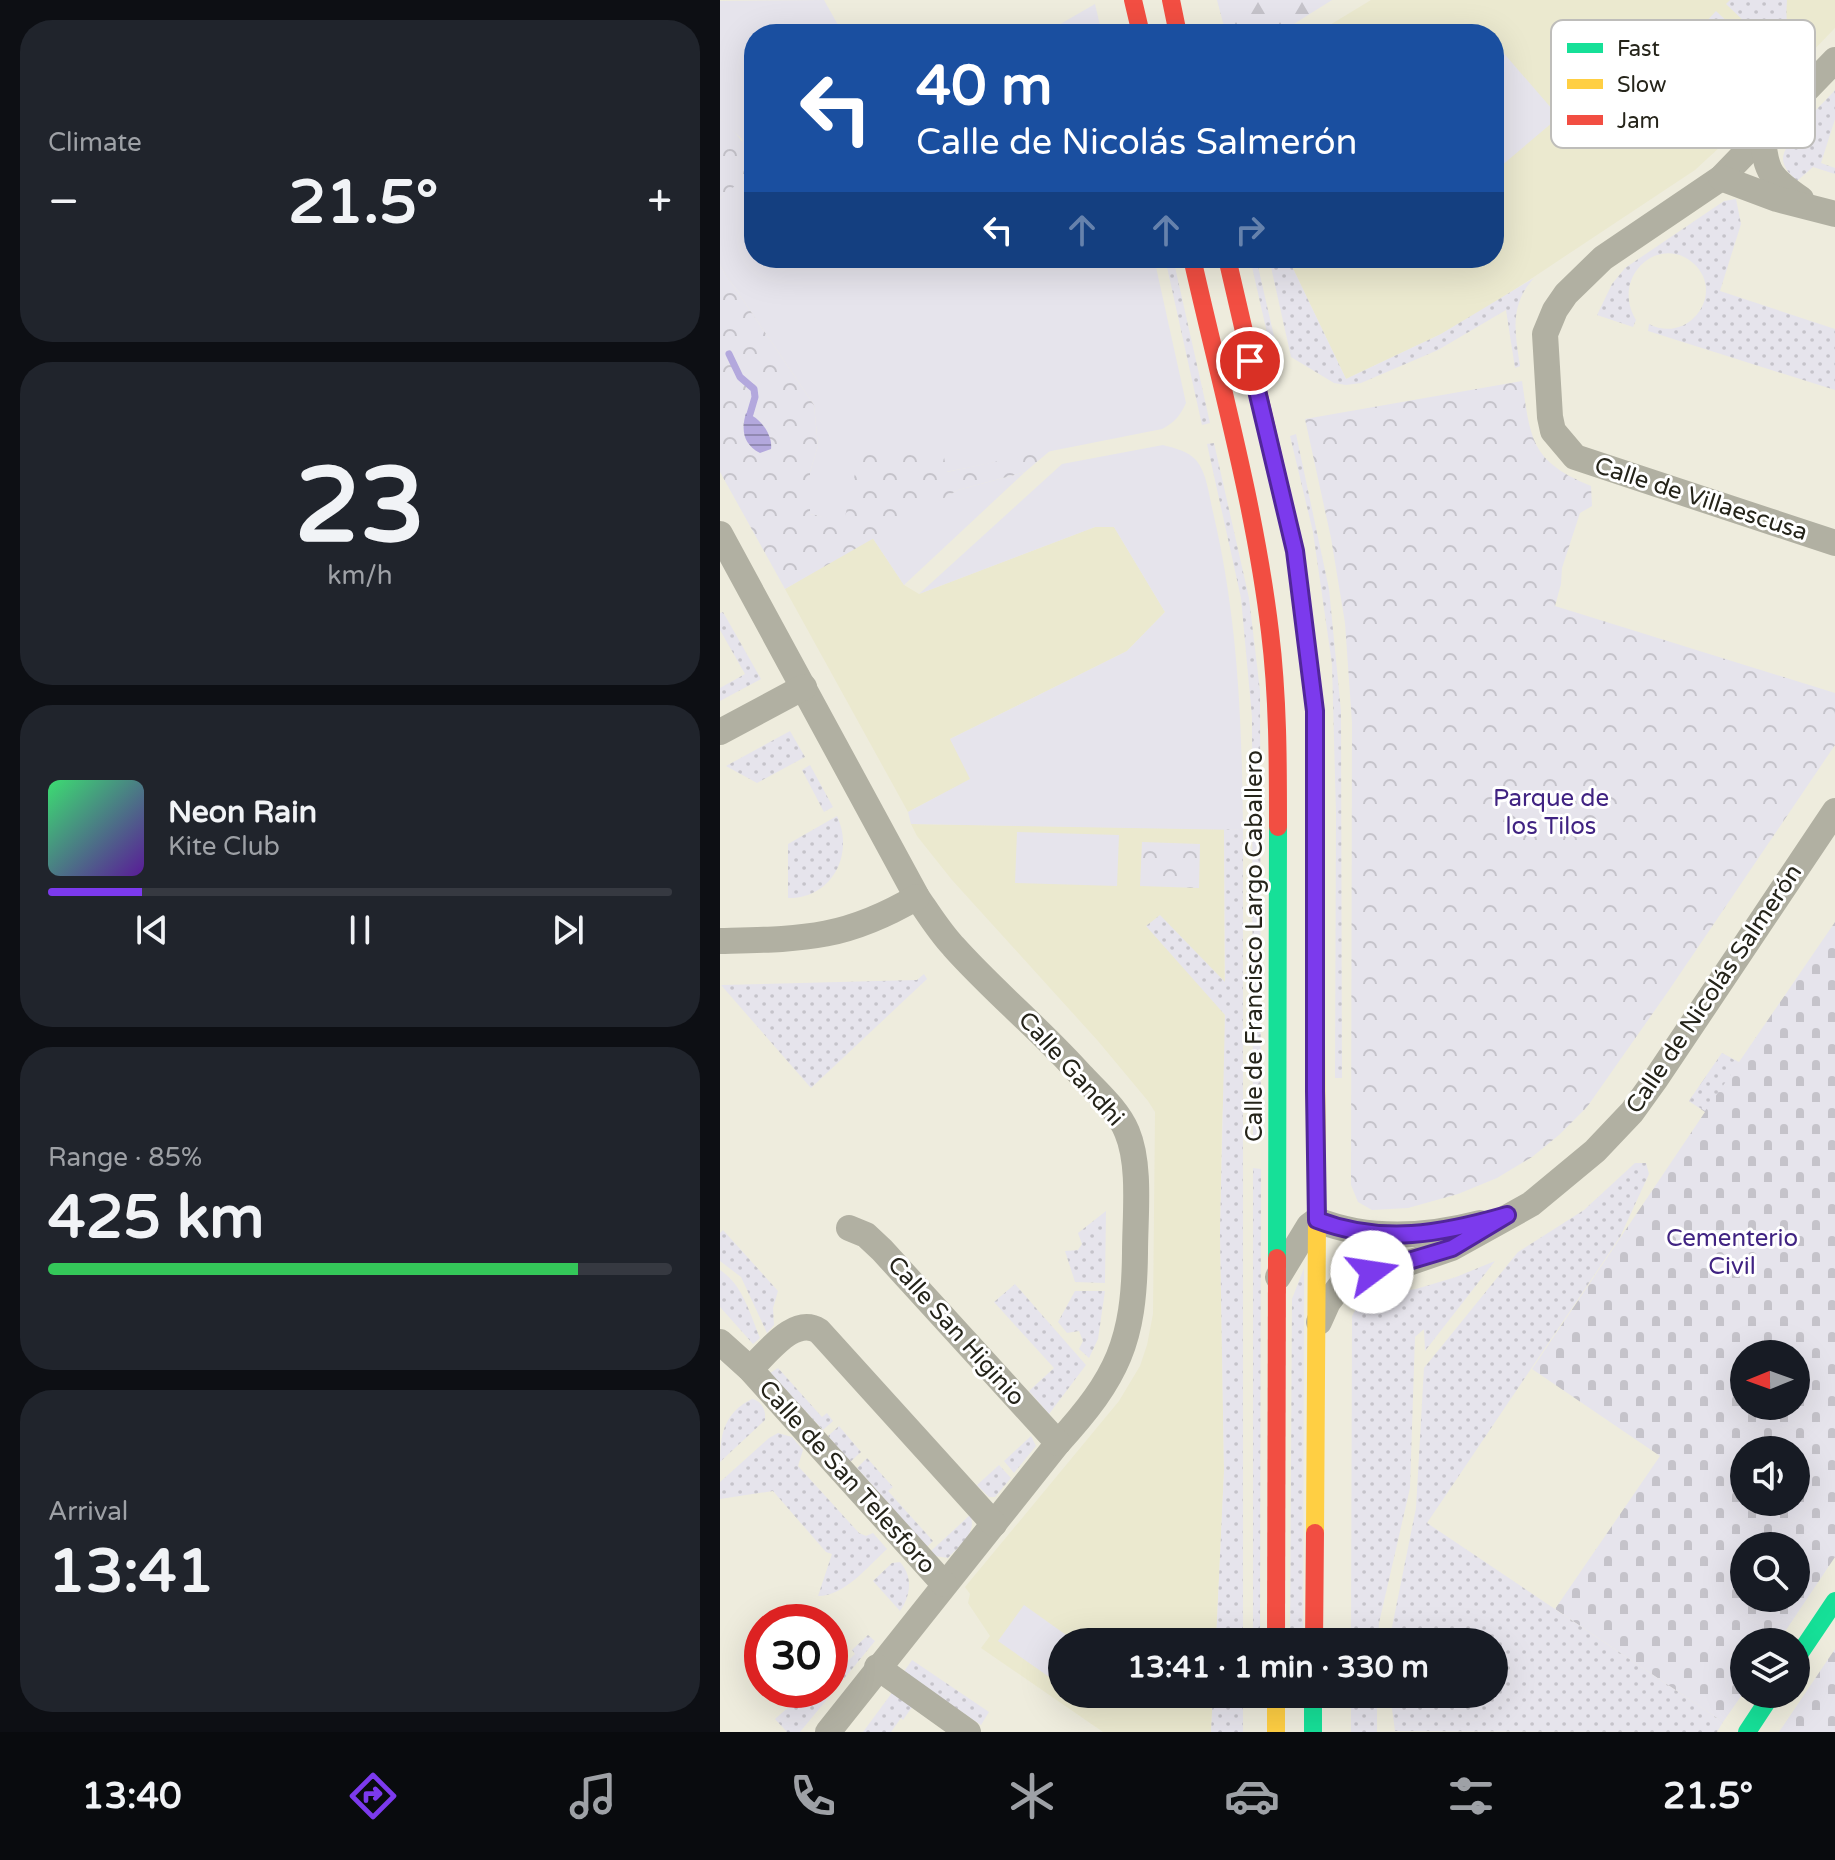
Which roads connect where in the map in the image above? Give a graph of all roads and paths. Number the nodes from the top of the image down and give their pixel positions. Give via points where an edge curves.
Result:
1 (1133, 0) edge
2 (1171, 0) edge
3 (1139, 24) edge
4 (1176, 24) edge
5 (1835, 60) edge
6 (1815, 81) edge
7 (1751, 148) edge
8 (1764, 148) edge
9 (1721, 178) junction
10 (1823, 210) edge
11 (1194, 268) edge
12 (1229, 268) edge
13 (720, 534) edge
14 (1835, 543) edge
15 (804, 687) junction
16 (720, 732) edge
17 (1835, 811) edge
18 (917, 897) junction
19 (720, 941) edge
20 (1507, 1215) junction
21 (1317, 1220) junction
22 (849, 1228) dead end
23 (1278, 1277) junction
24 (1316, 1330) junction
25 (720, 1342) edge
26 (750, 1369) junction
27 (1058, 1443) junction
28 (994, 1524) junction
29 (944, 1584) junction
30 (1835, 1601) edge
31 (1276, 1628) edge
32 (1314, 1628) edge
33 (1810, 1638) edge
34 (877, 1667) junction
35 (1276, 1708) edge
36 (1313, 1708) edge
37 (1763, 1708) edge
38 (828, 1732) edge
39 (968, 1732) edge
40 (1276, 1732) edge
41 (1313, 1732) edge
42 (1747, 1732) edge

1 - 3 main road
2 - 4 main road
5 - 6 street, Calle de Villaescusa
7 - 9 street, Calle de Villaescusa
8 - 10 street via 1775,181
9 - 10 street
9 - 14 street, Calle de Villaescusa via 1603,258 1555,310 1545,334 1553,431 1575,457 1600,467
11 - 23 main road, Calle de Francisco Largo Caballero via 1256,545 1275,683
12 - 21 main road via 1295,551 1315,711
13 - 15 street, Calle Gandhi
15 - 16 street
15 - 18 street, Calle Gandhi
17 - 20 street, Calle de Nicolás Salmerón via 1632,1112 1554,1186
18 - 19 street via 844,931
18 - 27 street, Calle Gandhi via 952,945 1114,1112 1134,1157 1134,1295 1127,1339 1111,1376
20 - 21 street, Calle de Nicolás Salmerón via 1425,1234 1371,1235
20 - 24 street, Calle de Nicolás Salmerón via 1452,1248 1345,1280
21 - 23 street
21 - 24 main road
22 - 27 street, Calle San Higinio via 882,1250
23 - 31 main road, Calle de Francisco Largo Caballero
24 - 32 main road
25 - 26 street, Calle de San Telesforo
26 - 28 street, Calle de San Telesforo via 796,1327 812,1326
26 - 29 street, Calle de San Telesforo
27 - 28 street, Calle Gandhi
28 - 29 street, Calle Gandhi
29 - 34 street, Calle Gandhi
30 - 33 main road
34 - 38 street, Calle Gandhi
34 - 39 street
35 - 40 main road
36 - 41 main road
37 - 42 main road

